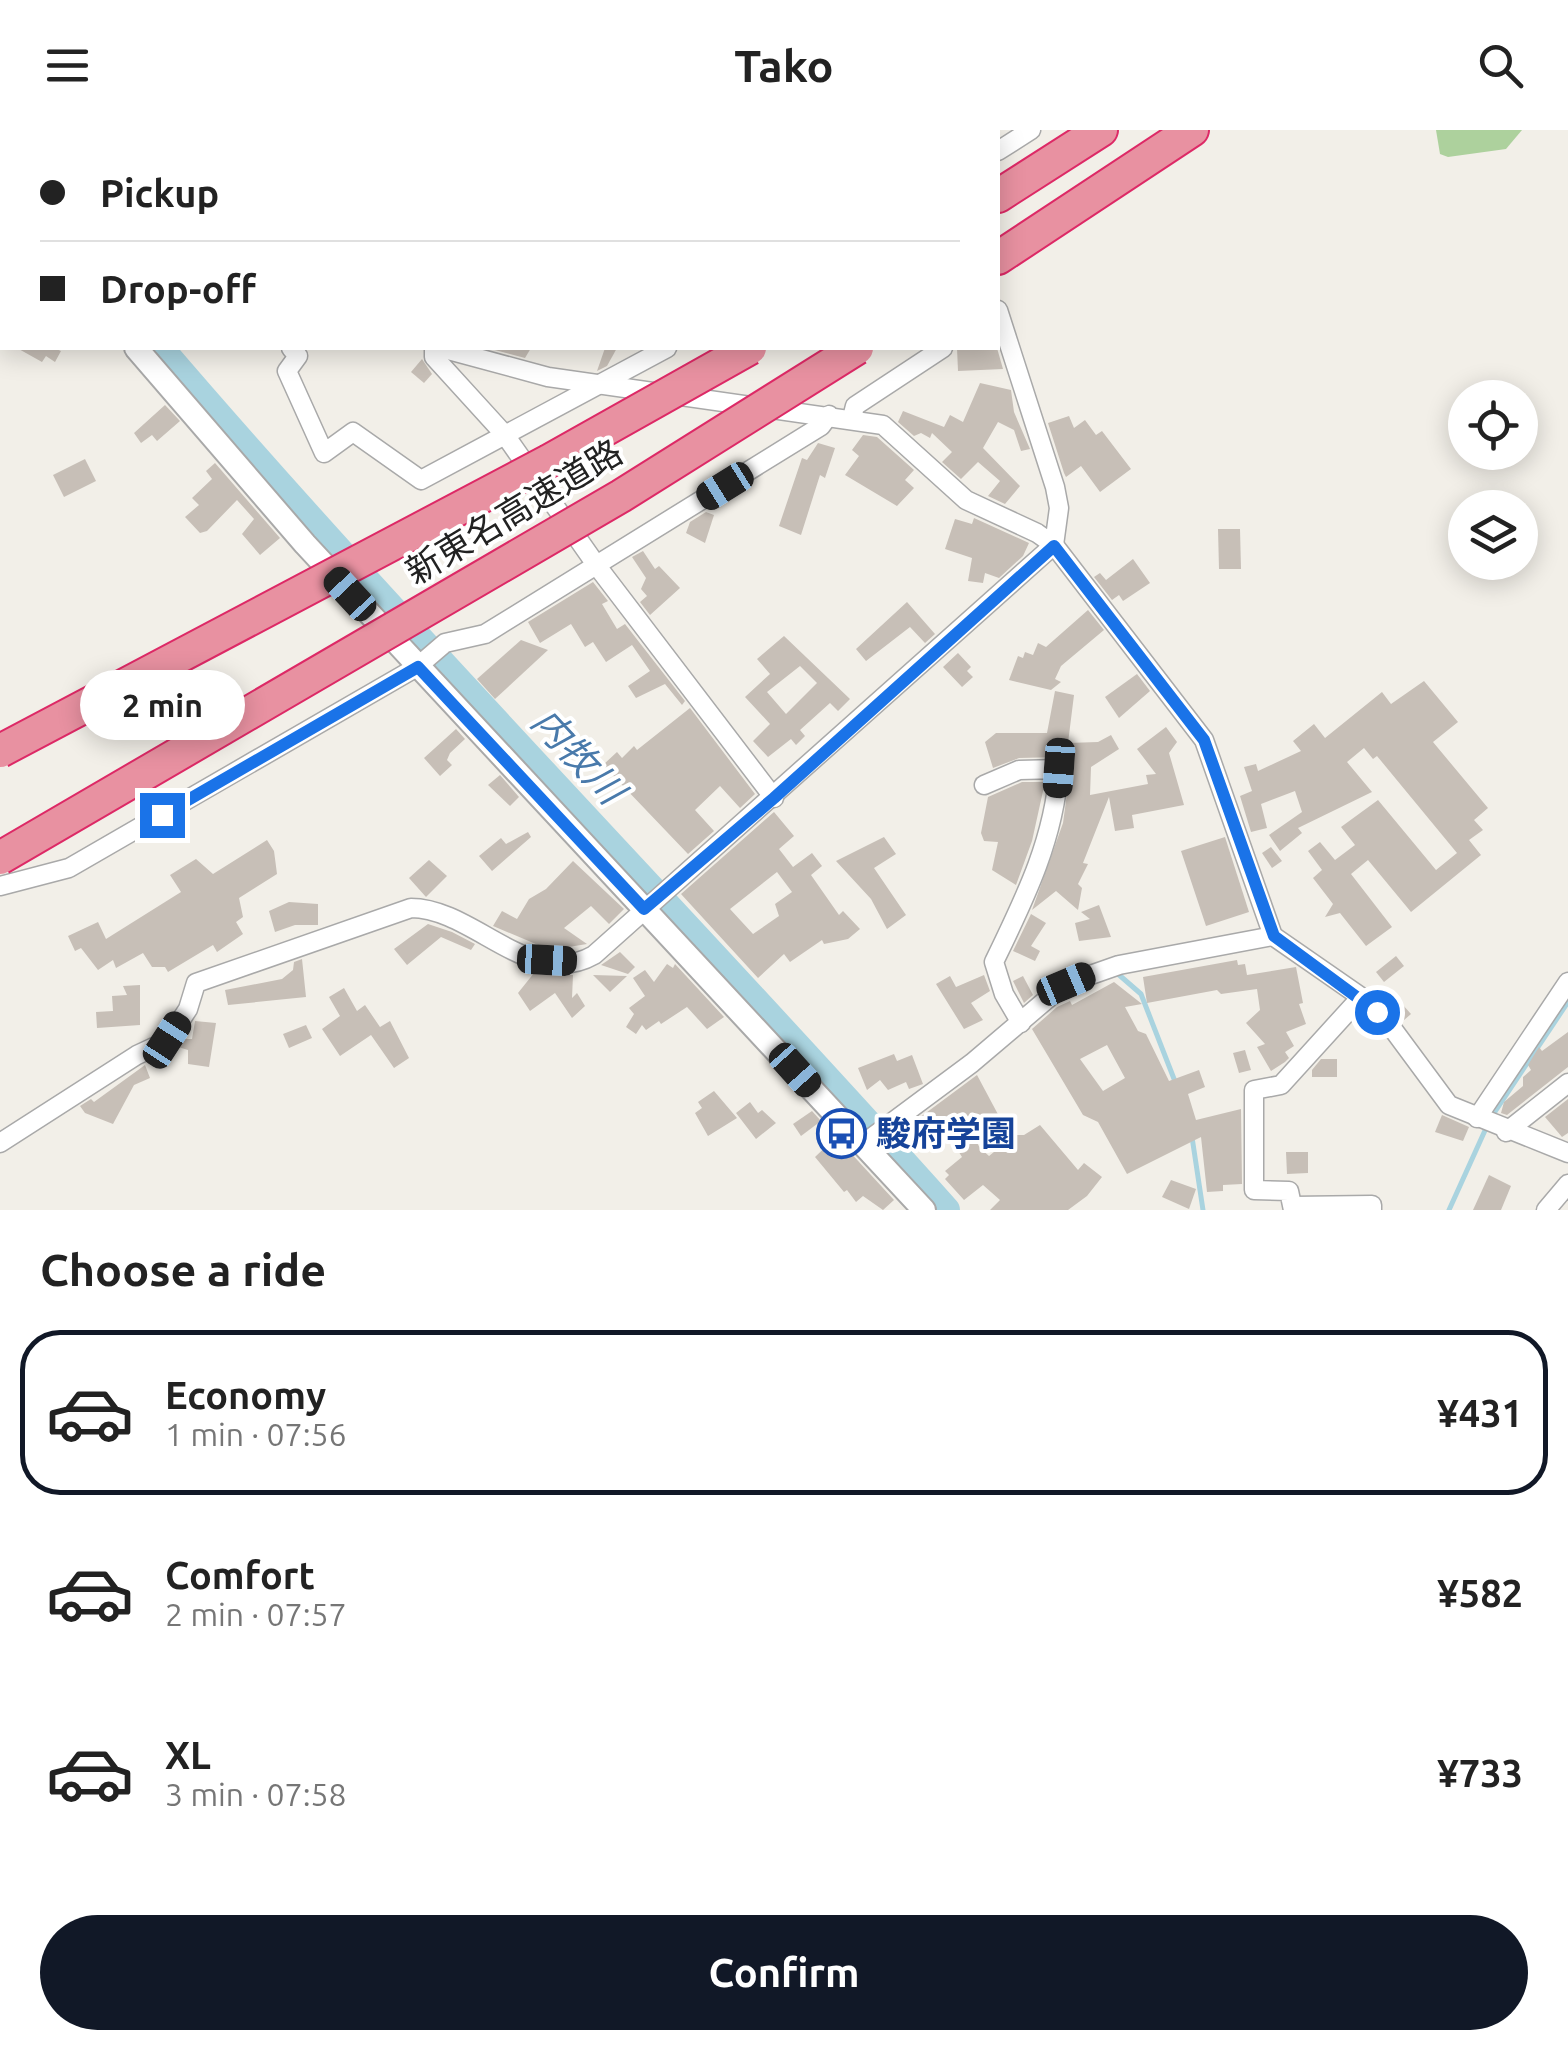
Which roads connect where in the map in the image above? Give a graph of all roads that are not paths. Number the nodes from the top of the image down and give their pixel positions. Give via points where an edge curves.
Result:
1 (1030, 130) edge
2 (1100, 130) edge
3 (1192, 130) edge
4 (1000, 150) edge
5 (1000, 195) edge
6 (1000, 257) edge
7 (1000, 319) edge
8 (138, 350) edge
9 (294, 350) edge
10 (436, 350) edge
11 (445, 350) edge
12 (664, 350) edge
13 (746, 350) edge
14 (854, 350) edge
15 (940, 350) edge
16 (604, 384) junction
17 (829, 415) junction
18 (852, 418) junction
19 (505, 435) junction
20 (1054, 546) junction
21 (597, 566) junction
22 (421, 665) junction
23 (0, 751) edge
24 (984, 785) dead end
25 (774, 798) junction
26 (0, 858) edge
27 (0, 886) edge
28 (647, 906) junction
29 (1274, 936) junction
30 (1568, 982) edge
31 (1361, 997) junction
32 (1022, 1023) junction
33 (1568, 1083) edge
34 (1476, 1118) junction
35 (1506, 1132) junction
36 (866, 1141) junction
37 (0, 1142) edge
38 (1568, 1153) edge
39 (1568, 1184) edge
40 (1293, 1208) edge
41 (924, 1210) edge
42 (1372, 1210) edge
43 (1546, 1210) edge

1 - 4 street
2 - 5 highway
3 - 6 highway
7 - 20 street via 1055,487
8 - 22 street
9 - 19 street via 298,356 287,371 324,453 353,432 421,480
10 - 19 street via 434,357
11 - 16 street
12 - 16 street
13 - 23 highway, 新東名高速道路, bridge
14 - 26 highway, 新東名高速道路, bridge via 454,596
15 - 18 street via 855,406
16 - 17 street
16 - 19 street
17 - 18 street
17 - 21 street via 822,426
18 - 20 street via 883,426 966,500
19 - 21 street
20 - 25 street
20 - 29 street via 1204,740
21 - 22 street via 485,634 445,643
21 - 25 street
22 - 27 street via 68,868
22 - 28 street
24 - 32 street via 1019,770 1059,768 1039,868 994,962
25 - 28 street
28 - 36 street
28 - 37 street via 581,962 524,958 454,918 412,908 196,983 188,1010 167,1040
29 - 31 street
29 - 32 street via 1092,972 1066,984
30 - 34 street
31 - 34 street via 1449,1105
31 - 40 street via 1281,1085 1254,1090 1254,1190 1288,1190
32 - 36 street
33 - 35 street
34 - 35 street
35 - 38 street
36 - 41 street
39 - 43 street
40 - 42 street

